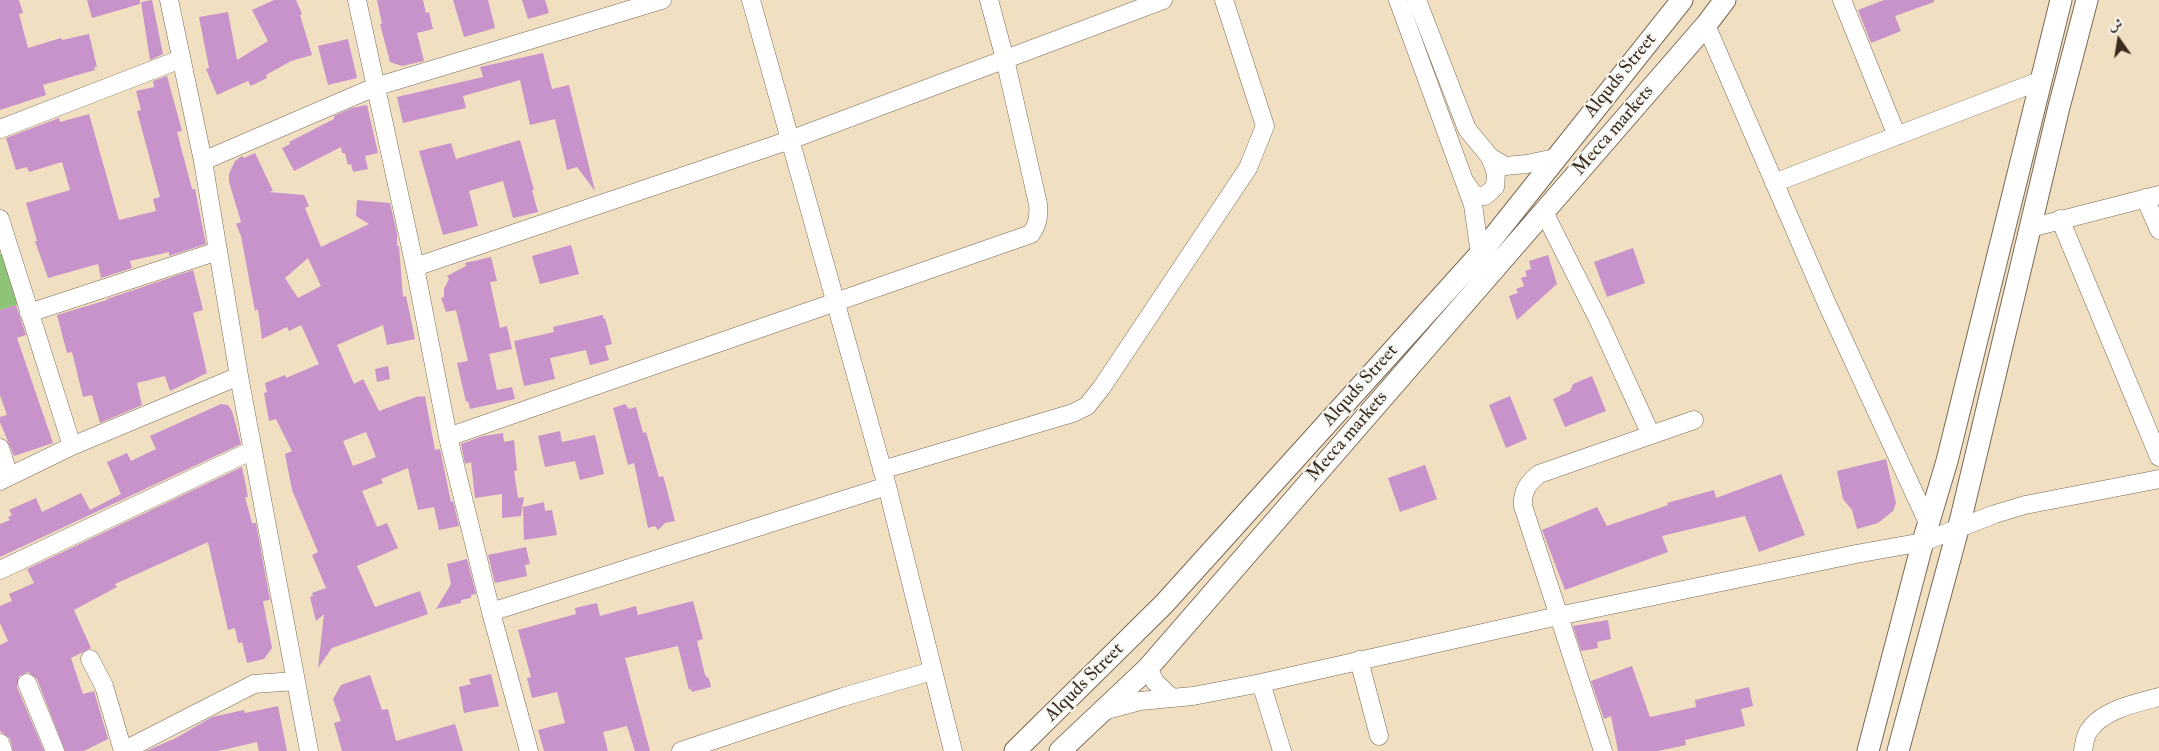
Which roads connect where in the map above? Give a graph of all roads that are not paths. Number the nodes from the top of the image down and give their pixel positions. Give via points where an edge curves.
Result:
1 (169, 0) edge
2 (357, 0) edge
3 (662, 0) edge
4 (751, 0) edge
5 (989, 0) edge
6 (1163, 0) edge
7 (1224, 0) edge
8 (1398, 0) edge
9 (1417, 0) edge
10 (1682, 0) edge
11 (1725, 0) edge
12 (1842, 0) edge
13 (2061, 0) edge
14 (2087, 0) edge
15 (1706, 25) junction
16 (181, 59) junction
17 (1005, 59) junction
18 (2042, 80) junction
19 (375, 87) junction
20 (0, 130) edge
21 (1897, 136) junction
22 (790, 140) junction
23 (1490, 158) junction
24 (1555, 158) junction
25 (203, 161) junction
26 (1463, 178) junction
27 (1774, 183) junction
28 (2152, 197) edge
29 (1544, 212) junction
30 (0, 219) edge
31 (2060, 219) junction
32 (2030, 228) junction
33 (2159, 230) edge
34 (218, 251) junction
35 (1480, 254) junction
36 (415, 267) junction
37 (836, 302) junction
38 (29, 313) junction
39 (239, 376) junction
40 (1694, 420) dead end
41 (1651, 435) junction
42 (448, 437) junction
43 (72, 446) junction
44 (0, 448) edge
45 (253, 450) junction
46 (2159, 457) edge
47 (5, 478) edge
48 (884, 478) junction
49 (2159, 479) edge
50 (1957, 530) junction
51 (1926, 534) junction
52 (0, 570) edge
53 (491, 612) junction
54 (1558, 616) junction
55 (90, 659) dead end
56 (1359, 660) junction
57 (1148, 668) junction
58 (932, 671) junction
59 (295, 681) junction
60 (26, 683) dead end
61 (1261, 683) junction
62 (2159, 697) edge
63 (1171, 698) junction
64 (1102, 711) junction
65 (1379, 736) dead end
66 (0, 743) edge
67 (3, 751) edge
68 (55, 751) edge
69 (123, 751) edge
70 (308, 751) edge
71 (529, 751) edge
72 (681, 751) edge
73 (953, 751) edge
74 (1015, 751) edge
75 (1060, 751) edge
76 (1282, 751) edge
77 (1604, 751) edge
78 (1868, 751) edge
79 (1898, 751) edge
80 (2083, 751) edge

1 - 16 street
2 - 19 street
3 - 19 street
4 - 22 street
5 - 17 street
6 - 17 street
7 - 48 street via 1265,126 1248,168 1102,387 1087,406 1073,413
8 - 26 street
9 - 23 street via 1467,129
10 - 24 main road, Alquds Street
11 - 15 main road, Mecca markets
12 - 21 street
13 - 18 main road
14 - 32 main road
15 - 27 street
15 - 29 main road, Mecca markets
16 - 20 street
16 - 25 street
17 - 22 street
17 - 37 street via 1037,197 1037,226 1031,234
18 - 21 street
18 - 51 main road
19 - 25 street
19 - 36 street
21 - 27 street
22 - 36 street
22 - 37 street
23 - 24 street via 1505,166
23 - 26 street via 1497,180 1491,193 1474,195
24 - 35 main road, Alquds Street
25 - 34 street
26 - 35 street via 1473,205
27 - 51 street
28 - 31 street
28 - 33 street
29 - 41 street
29 - 57 main road, Mecca markets
30 - 38 street
31 - 32 street
31 - 46 street
32 - 50 main road
34 - 38 street
34 - 39 street
35 - 74 main road, Alquds Street via 1164,604
36 - 42 street
37 - 42 street
37 - 48 street
38 - 43 street
39 - 43 street
39 - 45 street
40 - 41 street
41 - 54 street via 1539,474 1526,488 1522,496 1523,506
42 - 53 street
43 - 47 street
44 - 47 street
45 - 52 street
45 - 59 street
48 - 53 street
48 - 58 street
49 - 50 street via 2025,505
50 - 51 street
50 - 79 main road
51 - 54 street via 1856,554
51 - 78 main road
53 - 71 street
54 - 56 street
54 - 77 street
55 - 69 street via 104,686
56 - 61 street
56 - 65 street
57 - 63 street via 1154,682
57 - 64 main road, Mecca markets
58 - 72 street
58 - 73 street
59 - 69 street via 254,684
59 - 70 street
60 - 68 street
61 - 63 street
61 - 76 street
62 - 80 street via 2099,718 2087,733
63 - 64 street via 1140,700
64 - 75 main road, Mecca markets
66 - 67 street

